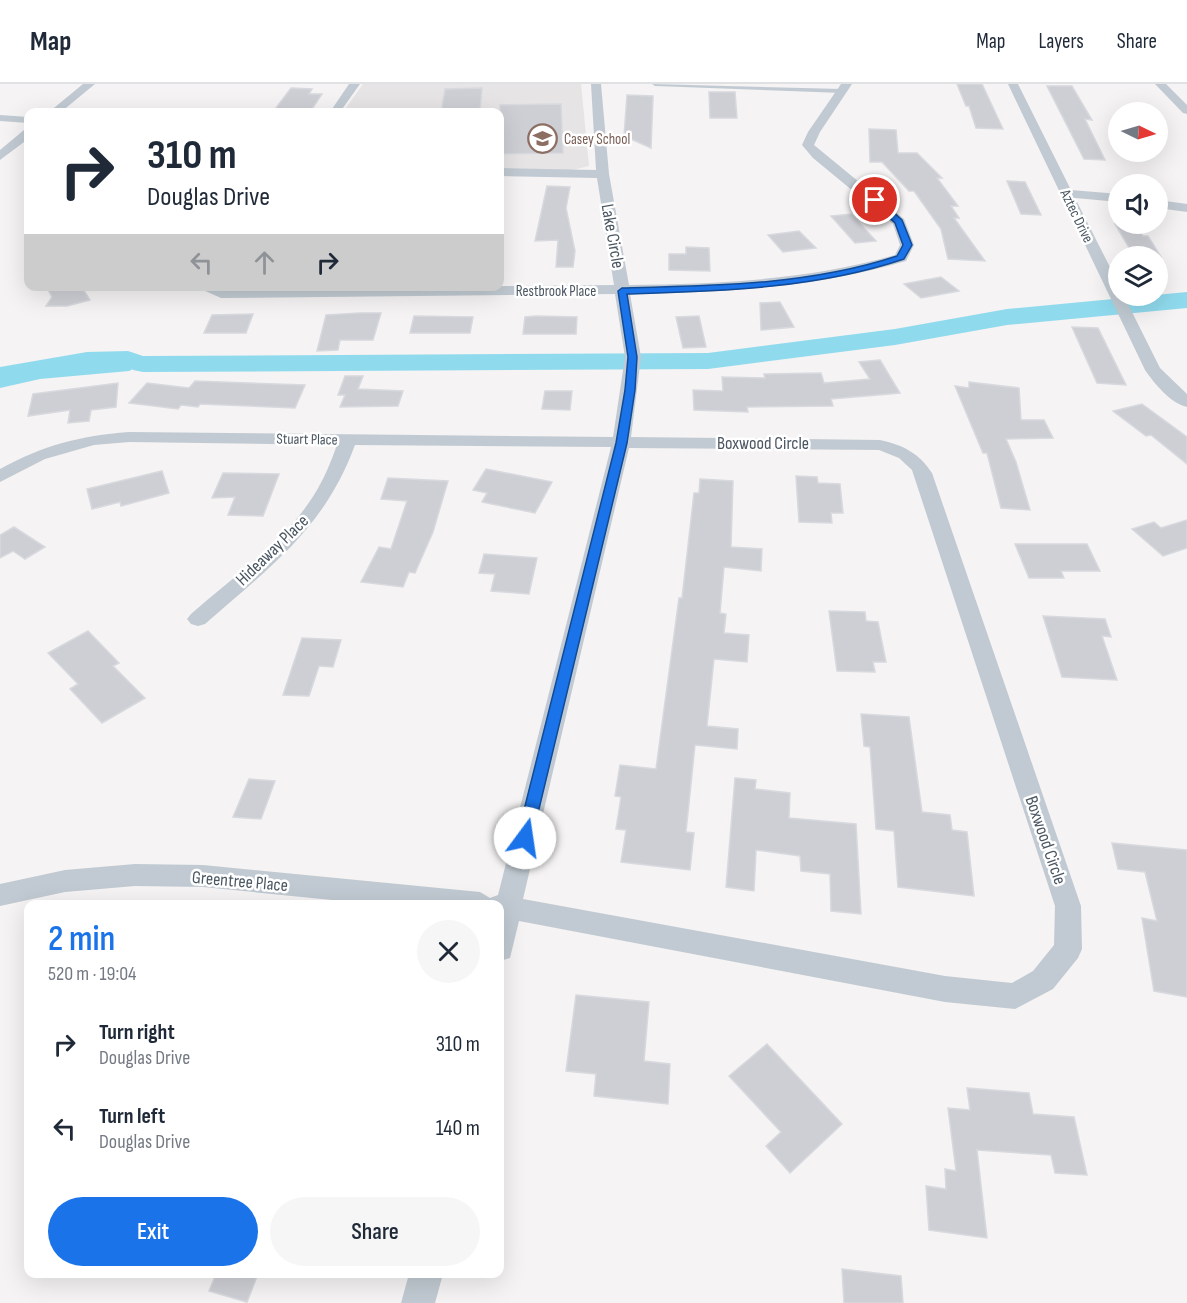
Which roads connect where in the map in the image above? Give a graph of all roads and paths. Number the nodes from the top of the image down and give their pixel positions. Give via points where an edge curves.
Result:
1 (90, 84) edge
2 (355, 84) edge
3 (596, 84) edge
4 (655, 84) edge
5 (1013, 84) edge
6 (1160, 84) edge
7 (806, 87) edge
8 (844, 88) edge
9 (59, 108) edge
10 (338, 108) edge
11 (1187, 111) edge
12 (0, 118) edge
13 (24, 120) edge
14 (24, 136) edge
15 (0, 156) edge
16 (504, 172) edge
17 (603, 174) junction
18 (1066, 193) junction
19 (1108, 197) edge
20 (1168, 205) edge
21 (1187, 208) edge
22 (212, 291) edge
23 (622, 291) junction
24 (1180, 390) edge
25 (1187, 402) edge
26 (348, 439) junction
27 (621, 443) junction
28 (0, 476) edge
29 (198, 619) dead end
30 (0, 895) edge
31 (440, 900) edge
32 (504, 907) edge
33 (425, 1278) edge
34 (418, 1303) edge

1 - 9 street
2 - 10 street
3 - 17 street, Lake Circle
4 - 7 lane
5 - 18 street, Aztec Drive
6 - 11 street
7 - 8 lane
8 - 23 street, Restbrook Place via 808,145 899,222 907,245 901,258 796,281
12 - 13 street
14 - 15 street
16 - 17 street
17 - 23 street, Lake Circle
18 - 19 street
18 - 24 street, Aztec Drive via 1154,370
20 - 21 street
22 - 23 street, Restbrook Place
23 - 27 street, Lake Circle via 632,364
24 - 25 street, Aztec Drive
26 - 27 street, Stuart Place
26 - 28 street, Stuart Place via 93,440 39,455
26 - 29 street, Hideaway Place via 338,469 319,502 286,541
27 - 32 street, Lake Circle
27 - 32 street, Boxwood Circle via 880,445 916,461 1068,906 1068,949 1043,980 1015,996 945,989
30 - 31 street, Greentree Place via 65,881 135,875 203,876
33 - 34 street

